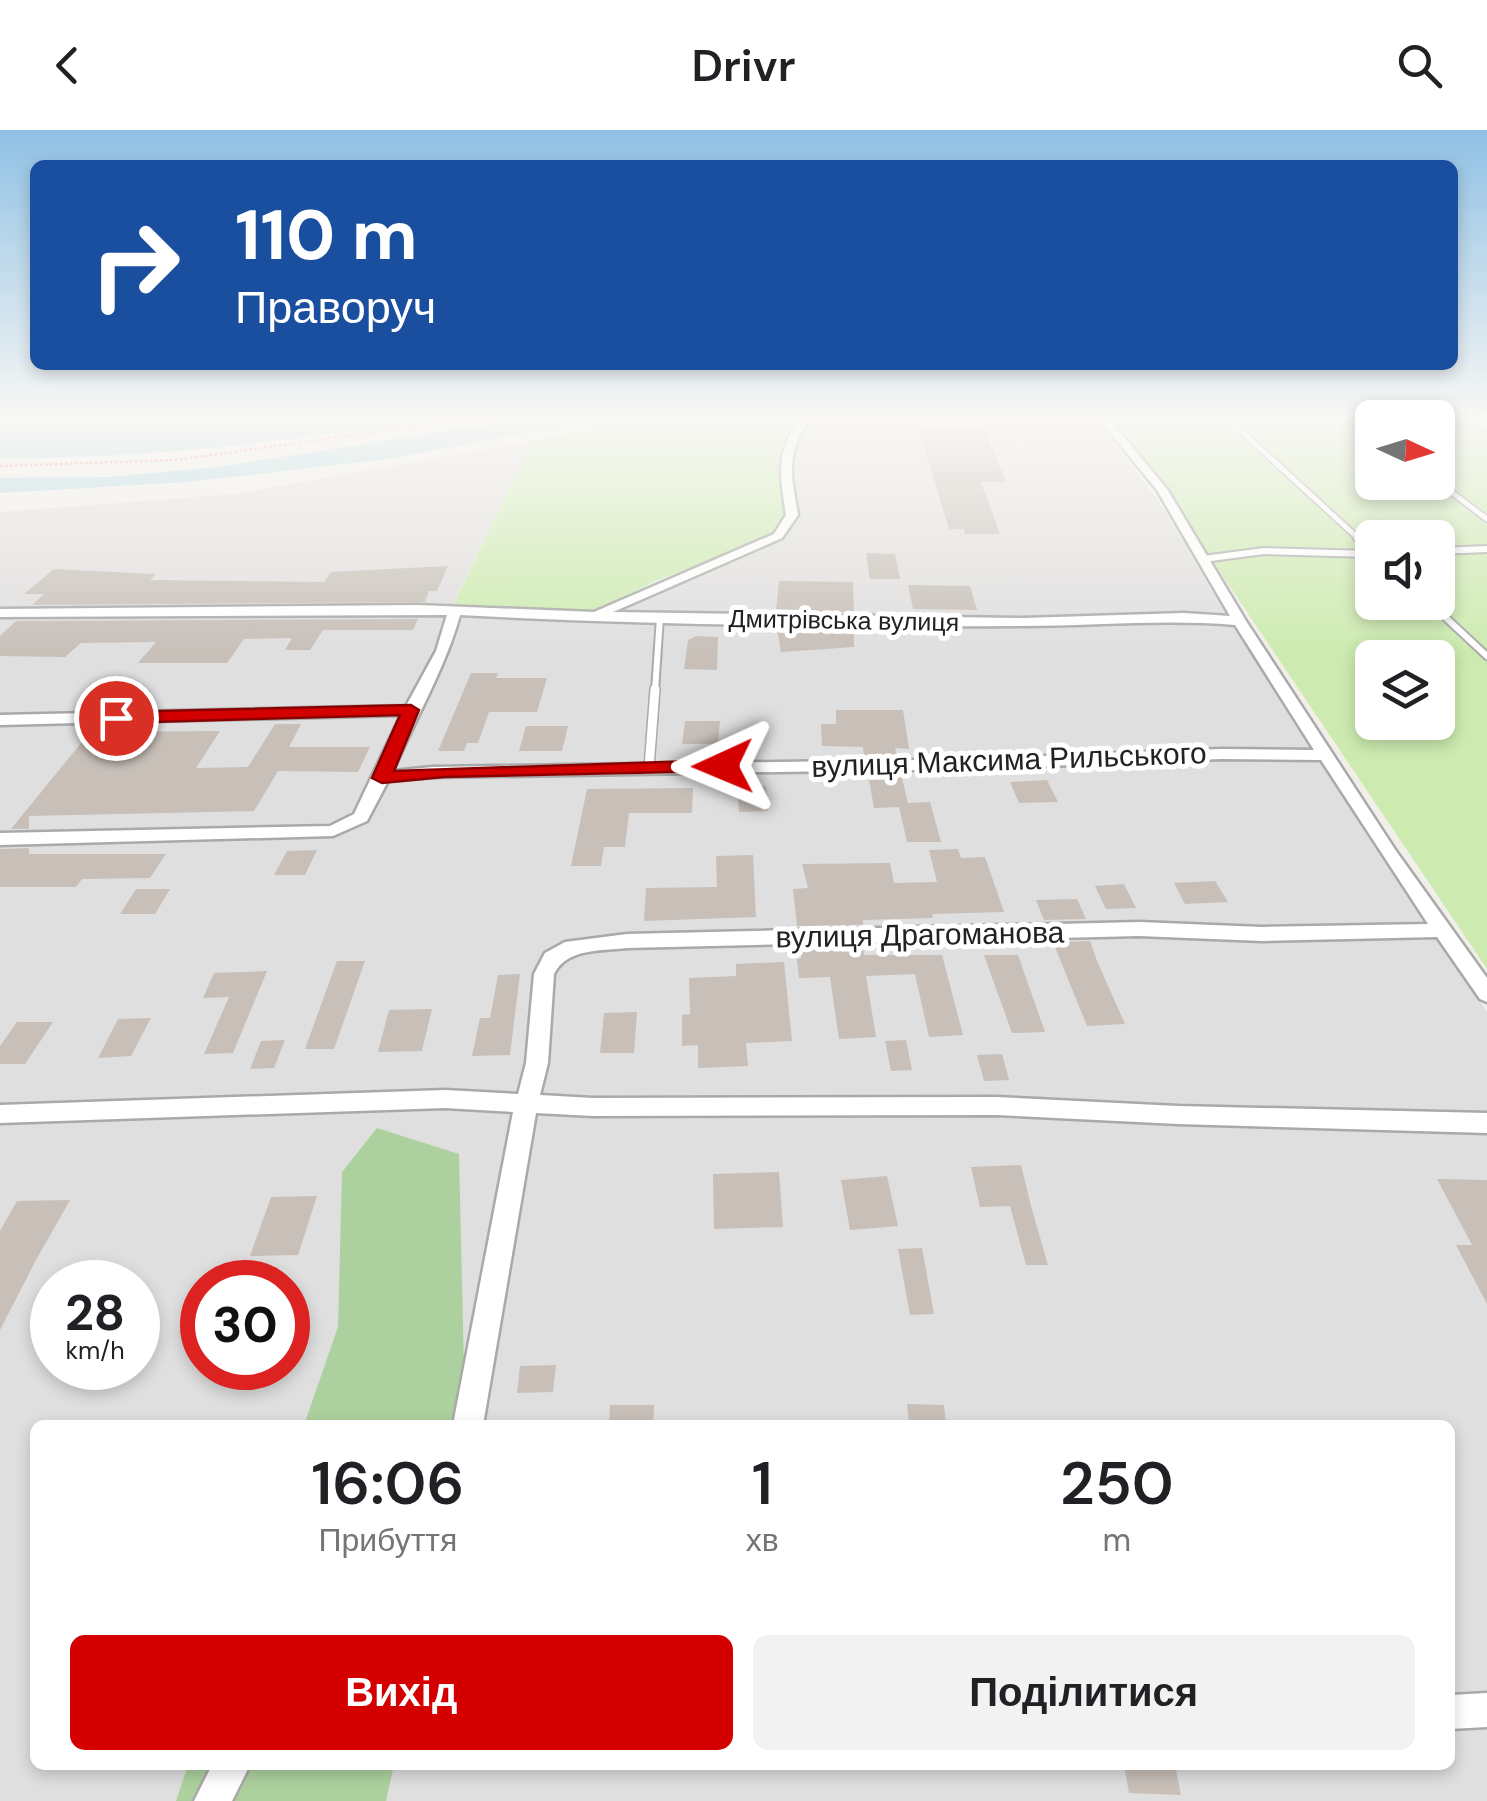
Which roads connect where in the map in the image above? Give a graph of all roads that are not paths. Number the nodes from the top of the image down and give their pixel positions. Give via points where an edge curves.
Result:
1 (789, 497) edge
2 (1167, 497) edge
3 (1312, 497) edge
4 (1458, 497) edge
5 (1487, 518) edge
6 (1355, 536) edge
7 (1487, 549) edge
8 (1455, 550) edge
9 (1355, 552) edge
10 (1203, 559) junction
11 (455, 610) junction
12 (0, 613) edge
13 (598, 616) junction
14 (660, 617) junction
15 (1448, 620) edge
16 (1239, 621) junction
17 (1487, 656) edge
18 (411, 710) junction
19 (0, 720) edge
20 (1326, 755) junction
21 (649, 768) junction
22 (382, 778) junction
23 (0, 838) edge
24 (1442, 930) junction
25 (1487, 994) edge
26 (526, 1104) junction
27 (0, 1114) edge
28 (1487, 1122) edge
29 (469, 1420) edge
30 (1487, 1710) edge
31 (1455, 1712) edge
32 (229, 1770) edge
33 (212, 1801) edge

1 - 13 street via 792,515 766,543
2 - 10 street
3 - 6 lane
4 - 5 lane
7 - 8 lane
9 - 10 lane via 1264,551
10 - 16 street
11 - 12 street, Дмитрівська вулиця
11 - 13 street, Дмитрівська вулиця
11 - 18 street via 443,651
13 - 14 street, Дмитрівська вулиця
14 - 16 street, Дмитрівська вулиця
14 - 21 lane
15 - 17 lane
16 - 20 street
18 - 19 street
18 - 22 street
20 - 21 street, вулиця Максима Рильського
20 - 24 street
21 - 22 street, вулиця Максима Рильського
22 - 23 street via 361,817 333,831
24 - 25 street
24 - 26 street, вулиця Драгоманова via 1139,929 593,942 566,949 546,964 538,1064
26 - 27 street via 402,1100
26 - 28 street via 982,1106
26 - 29 street
30 - 31 street
32 - 33 street

